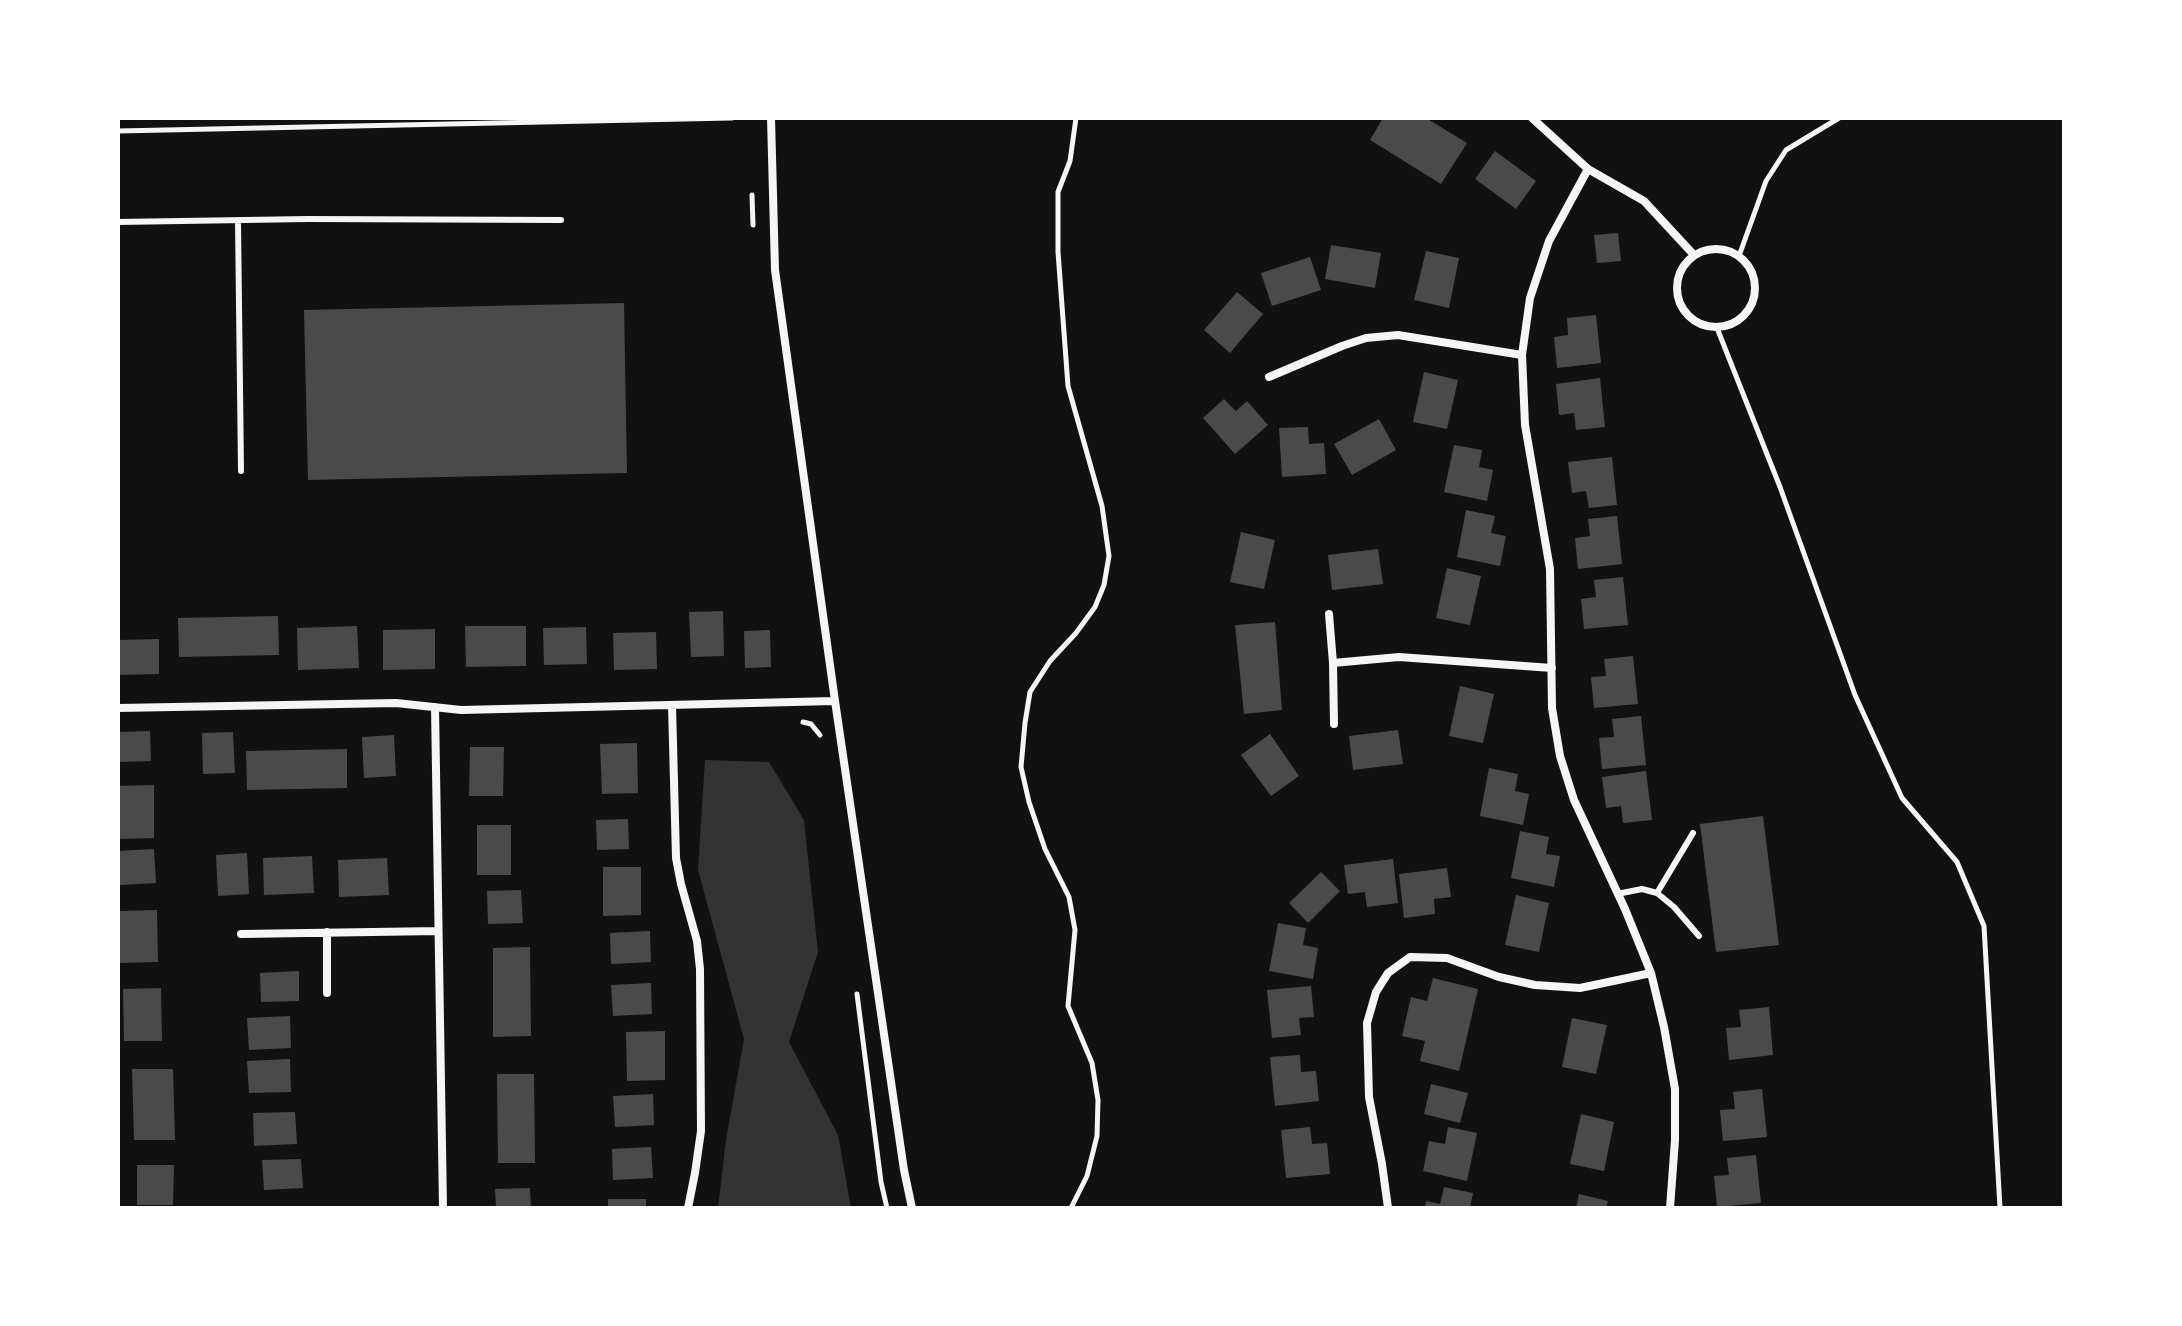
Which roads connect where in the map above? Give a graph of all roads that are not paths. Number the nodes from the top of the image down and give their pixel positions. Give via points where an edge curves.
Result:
1 (771, 118) edge
2 (1532, 118) edge
3 (1588, 169) junction
4 (561, 220) dead end
5 (238, 221) junction
6 (118, 222) edge
7 (1694, 255) junction
8 (1522, 355) junction
9 (1269, 377) dead end
10 (241, 471) dead end
11 (1329, 614) dead end
12 (1333, 663) junction
13 (1552, 668) junction
14 (835, 701) junction
15 (672, 705) junction
16 (435, 707) junction
17 (118, 708) edge
18 (1334, 724) dead end
19 (1693, 833) dead end
20 (1657, 893) junction
21 (1617, 894) junction
22 (438, 931) junction
23 (327, 932) junction
24 (241, 934) dead end
25 (1699, 936) dead end
26 (1651, 973) junction
27 (327, 993) dead end
28 (443, 1208) edge
29 (688, 1208) edge
30 (912, 1208) edge
31 (1388, 1208) edge
32 (1670, 1208) edge

1 - 14 street via 775,270
2 - 3 street
3 - 7 street via 1644,201
3 - 8 street via 1549,241 1530,298
4 - 5 lane
5 - 6 lane
5 - 10 lane
7 - 7 street via 1678,275 1683,311 1693,321 1717,328 1741,319 1755,287 1747,265 1717,248
8 - 9 street via 1398,335 1366,338
8 - 13 street via 1525,425 1550,569
11 - 12 street
12 - 13 street via 1399,657
12 - 18 street
13 - 21 street via 1560,756
14 - 15 street
14 - 30 street
15 - 16 street
15 - 29 street via 676,858 700,969 701,1131
16 - 17 street via 396,703
16 - 22 street
19 - 20 lane
20 - 21 lane via 1642,889
20 - 25 lane
21 - 26 street
22 - 23 street
22 - 28 street
23 - 24 street
23 - 27 street
26 - 31 street via 1580,988 1499,977 1447,958 1410,957 1388,973 1367,1023 1369,1097
26 - 32 street via 1675,1089

